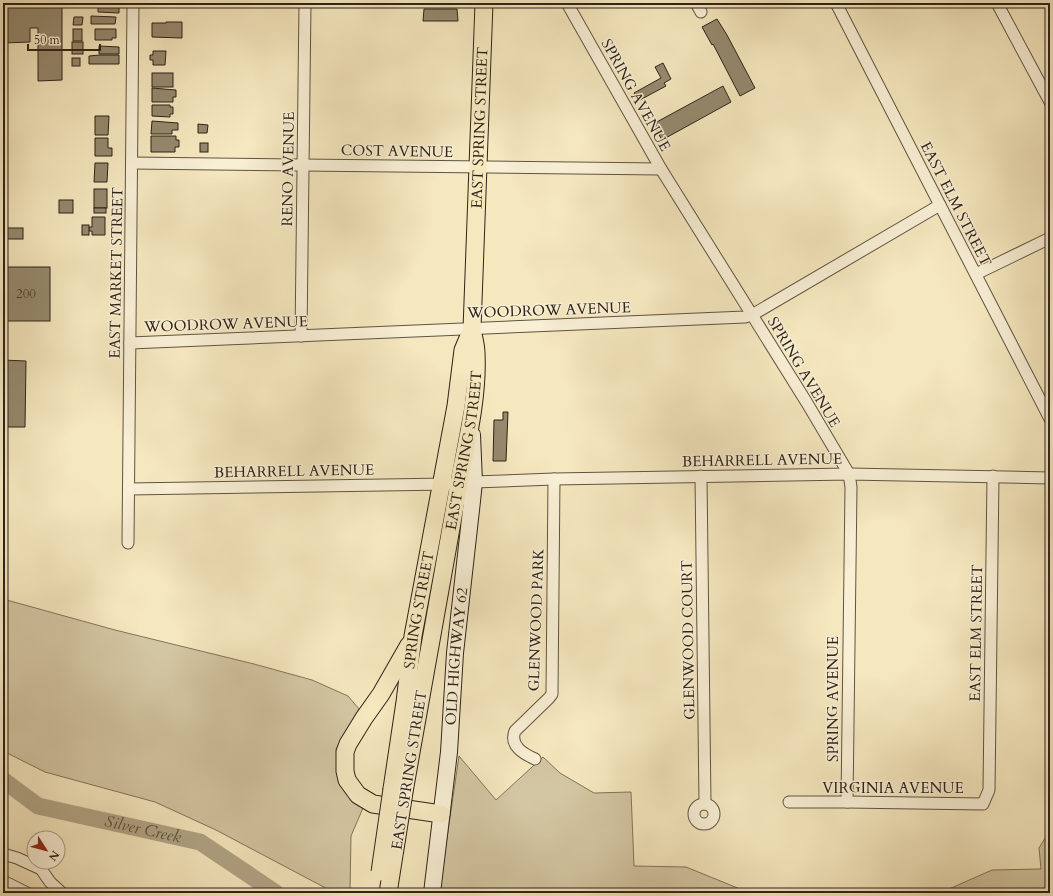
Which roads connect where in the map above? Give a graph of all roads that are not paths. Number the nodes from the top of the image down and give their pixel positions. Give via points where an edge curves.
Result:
1 (133, 3) edge
2 (305, 3) edge
3 (484, 3) edge
4 (568, 3) edge
5 (836, 3) edge
6 (998, 3) edge
7 (1050, 102) edge
8 (132, 163) junction
9 (303, 165) junction
10 (478, 167) junction
11 (661, 169) junction
12 (940, 205) junction
13 (1050, 238) edge
14 (976, 274) junction
15 (752, 315) junction
16 (472, 329) junction
17 (301, 336) junction
18 (130, 343) junction
19 (1044, 398) edge
20 (1050, 419) edge
21 (849, 474) junction
22 (701, 476) junction
23 (993, 476) junction
24 (1050, 478) edge
25 (554, 479) junction
26 (441, 484) junction
27 (467, 484) junction
28 (129, 489) junction
29 (128, 543) dead end
30 (414, 636) junction
31 (535, 760) dead end
32 (399, 788) junction
33 (989, 790) joint
34 (789, 802) dead end
35 (847, 802) junction
36 (705, 804) dead end
37 (441, 814) junction
38 (3, 854) edge
39 (3, 881) edge
40 (27, 893) edge
41 (62, 893) edge
42 (377, 893) edge
43 (388, 893) edge
44 (432, 893) edge

1 - 8 street, EAST MARKET STREET
2 - 9 street, RENO AVENUE
3 - 10 main road, EAST SPRING STREET
4 - 11 street, SPRING AVENUE
5 - 12 street, EAST ELM STREET
6 - 7 street
8 - 9 street, COST AVENUE
8 - 18 street, EAST MARKET STREET
9 - 10 street, COST AVENUE
9 - 17 street, RENO AVENUE
10 - 11 street, COST AVENUE
10 - 16 main road, EAST SPRING STREET
11 - 15 street, SPRING AVENUE
12 - 14 street, EAST ELM STREET
12 - 15 street, WOODROW AVENUE
13 - 14 street
14 - 19 street, EAST ELM STREET
15 - 16 street, WOODROW AVENUE
15 - 21 street, SPRING AVENUE
16 - 17 street, WOODROW AVENUE
16 - 26 main road, SPRING STREET via 463,350 456,406
16 - 27 main road, EAST SPRING STREET via 476,352 471,420 461,472
17 - 18 street, WOODROW AVENUE
18 - 28 street, EAST MARKET STREET
19 - 20 street, EAST ELM STREET
21 - 22 street, BEHARRELL AVENUE
21 - 23 street, BEHARRELL AVENUE
21 - 35 street, SPRING AVENUE via 851,487
22 - 25 street, BEHARRELL AVENUE
22 - 36 street, GLENWOOD COURT
23 - 24 street, BEHARRELL AVENUE
23 - 33 street, EAST ELM STREET
25 - 27 street, BEHARRELL AVENUE
25 - 31 street, GLENWOOD PARK via 552,694 515,731 513,737 514,744 519,750
26 - 27 street, BEHARRELL AVENUE
26 - 28 street, BEHARRELL AVENUE
26 - 30 main road, SPRING STREET
27 - 32 main road, EAST SPRING STREET
27 - 37 street, OLD HIGHWAY 62 via 449,752
28 - 29 street, EAST MARKET STREET
30 - 32 main road, SPRING STREET via 405,702
30 - 37 main road via 381,694 348,744 345,752 345,771 347,780 358,795 373,804
32 - 42 main road, SPRING STREET, bridge
32 - 43 main road, EAST SPRING STREET, bridge
33 - 35 street, VIRGINIA AVENUE via 983,804
34 - 35 street, VIRGINIA AVENUE
37 - 44 street, OLD HIGHWAY 62
38 - 41 street via 41,869
39 - 40 street

